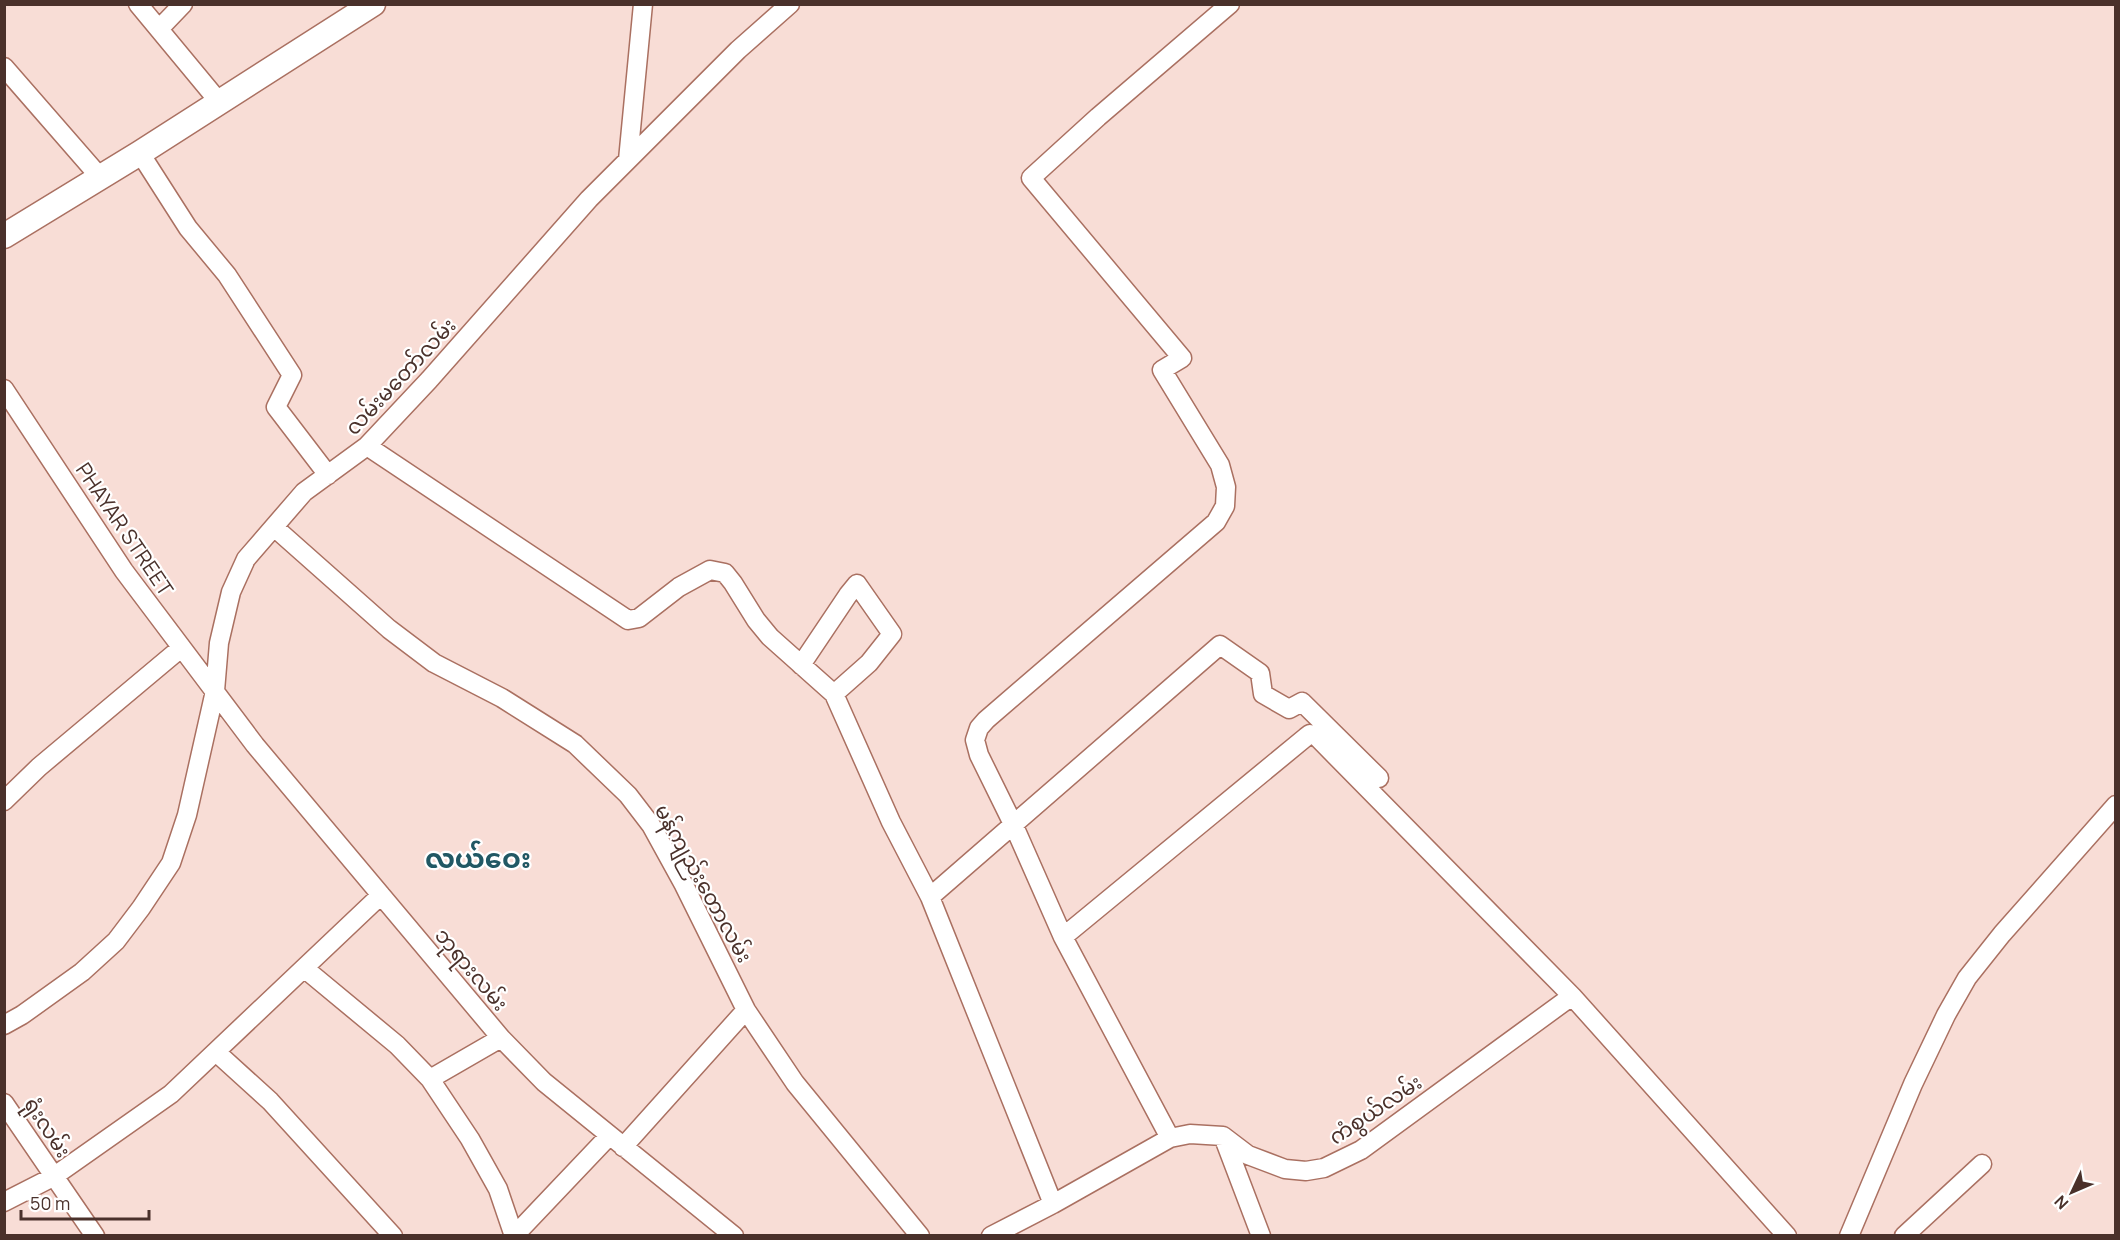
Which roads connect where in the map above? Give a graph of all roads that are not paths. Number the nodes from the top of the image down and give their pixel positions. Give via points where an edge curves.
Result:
1 (138, 4) edge
2 (183, 4) edge
3 (373, 4) edge
4 (643, 4) edge
5 (790, 4) edge
6 (1230, 4) edge
7 (160, 28) junction
8 (4, 67) edge
9 (220, 103) junction
10 (140, 153) junction
11 (628, 160) junction
12 (99, 177) junction
13 (4, 236) edge
14 (4, 389) edge
15 (367, 446) junction
16 (328, 475) junction
17 (274, 527) junction
18 (181, 648) junction
19 (801, 666) junction
20 (215, 691) junction
21 (834, 694) junction
22 (1379, 778) dead end
23 (4, 801) edge
24 (2115, 805) edge
25 (1014, 826) junction
26 (381, 895) junction
27 (930, 897) junction
28 (1063, 937) junction
29 (304, 968) junction
30 (1572, 996) junction
31 (746, 1010) junction
32 (4, 1025) edge
33 (501, 1038) junction
34 (216, 1052) junction
35 (430, 1078) junction
36 (4, 1103) edge
37 (1223, 1136) junction
38 (1170, 1138) junction
39 (616, 1142) junction
40 (1982, 1164) dead end
41 (53, 1177) junction
42 (4, 1202) edge
43 (1053, 1204) junction
44 (1911, 1234) edge
45 (95, 1236) edge
46 (393, 1236) edge
47 (734, 1236) edge
48 (920, 1236) edge
49 (991, 1236) edge
50 (1261, 1236) edge
51 (1787, 1236) edge
52 (1849, 1236) edge

1 - 7 street
2 - 7 street
3 - 9 main road
4 - 11 street
5 - 11 street, လမ်းမတော်လမ်း
6 - 25 street via 1031,178 1182,358 1162,370 1220,465 1226,487 1225,506 1216,522 979,728 975,740 979,755
7 - 9 street
8 - 12 street
9 - 10 main road
10 - 12 main road
10 - 16 street via 292,375 276,407
11 - 15 street, လမ်းမတော်လမ်း
12 - 13 main road
14 - 18 street, PHAYAR STREET via 124,571
15 - 16 street, လမ်းမတော်လမ်း
15 - 19 street via 628,620 639,618 679,587 710,570 725,573 763,628
16 - 17 street, လမ်းမတော်လမ်း via 304,492
17 - 20 street, လမ်းမတော်လမ်း via 246,559 231,592 219,643
17 - 31 street, မန်ကျည်းတောလမ်း via 407,643 434,663 502,698 575,744 620,786 651,825
18 - 20 street, PHAYAR STREET
18 - 23 street
19 - 21 street
19 - 21 street via 858,584 892,634 869,663
20 - 26 street, ဘုရားလမ်း via 255,745
20 - 32 street, လမ်းမတော်လမ်း via 187,815 171,863 116,941 82,972
21 - 27 street via 891,822
22 - 25 street via 1302,702 1289,709 1263,694 1260,673 1220,645
24 - 52 street via 1966,978 1913,1084
25 - 27 street
25 - 28 street
26 - 29 street
26 - 33 street, ဘုရားလမ်း
27 - 43 street
28 - 30 street via 1310,734 1323,741
28 - 38 street
29 - 34 street
29 - 35 street via 397,1045
30 - 37 street, ကံစွယ်လမ်း via 1361,1150 1324,1168 1305,1171 1269,1164 1248,1155
30 - 51 street
31 - 39 street
31 - 48 street, မန်ကျည်းတောလမ်း via 795,1083
33 - 35 street
33 - 39 street, ဘုရားလမ်း via 544,1082
34 - 41 street via 171,1094
34 - 46 street via 270,1101
35 - 39 street via 498,1189 514,1236
36 - 41 street, ရုံးလမ်း
37 - 38 street via 1190,1134
37 - 50 street
38 - 43 street
39 - 47 street, ဘုရားလမ်း
40 - 44 street
41 - 42 street
41 - 45 street, ရုံးလမ်း
43 - 49 street

